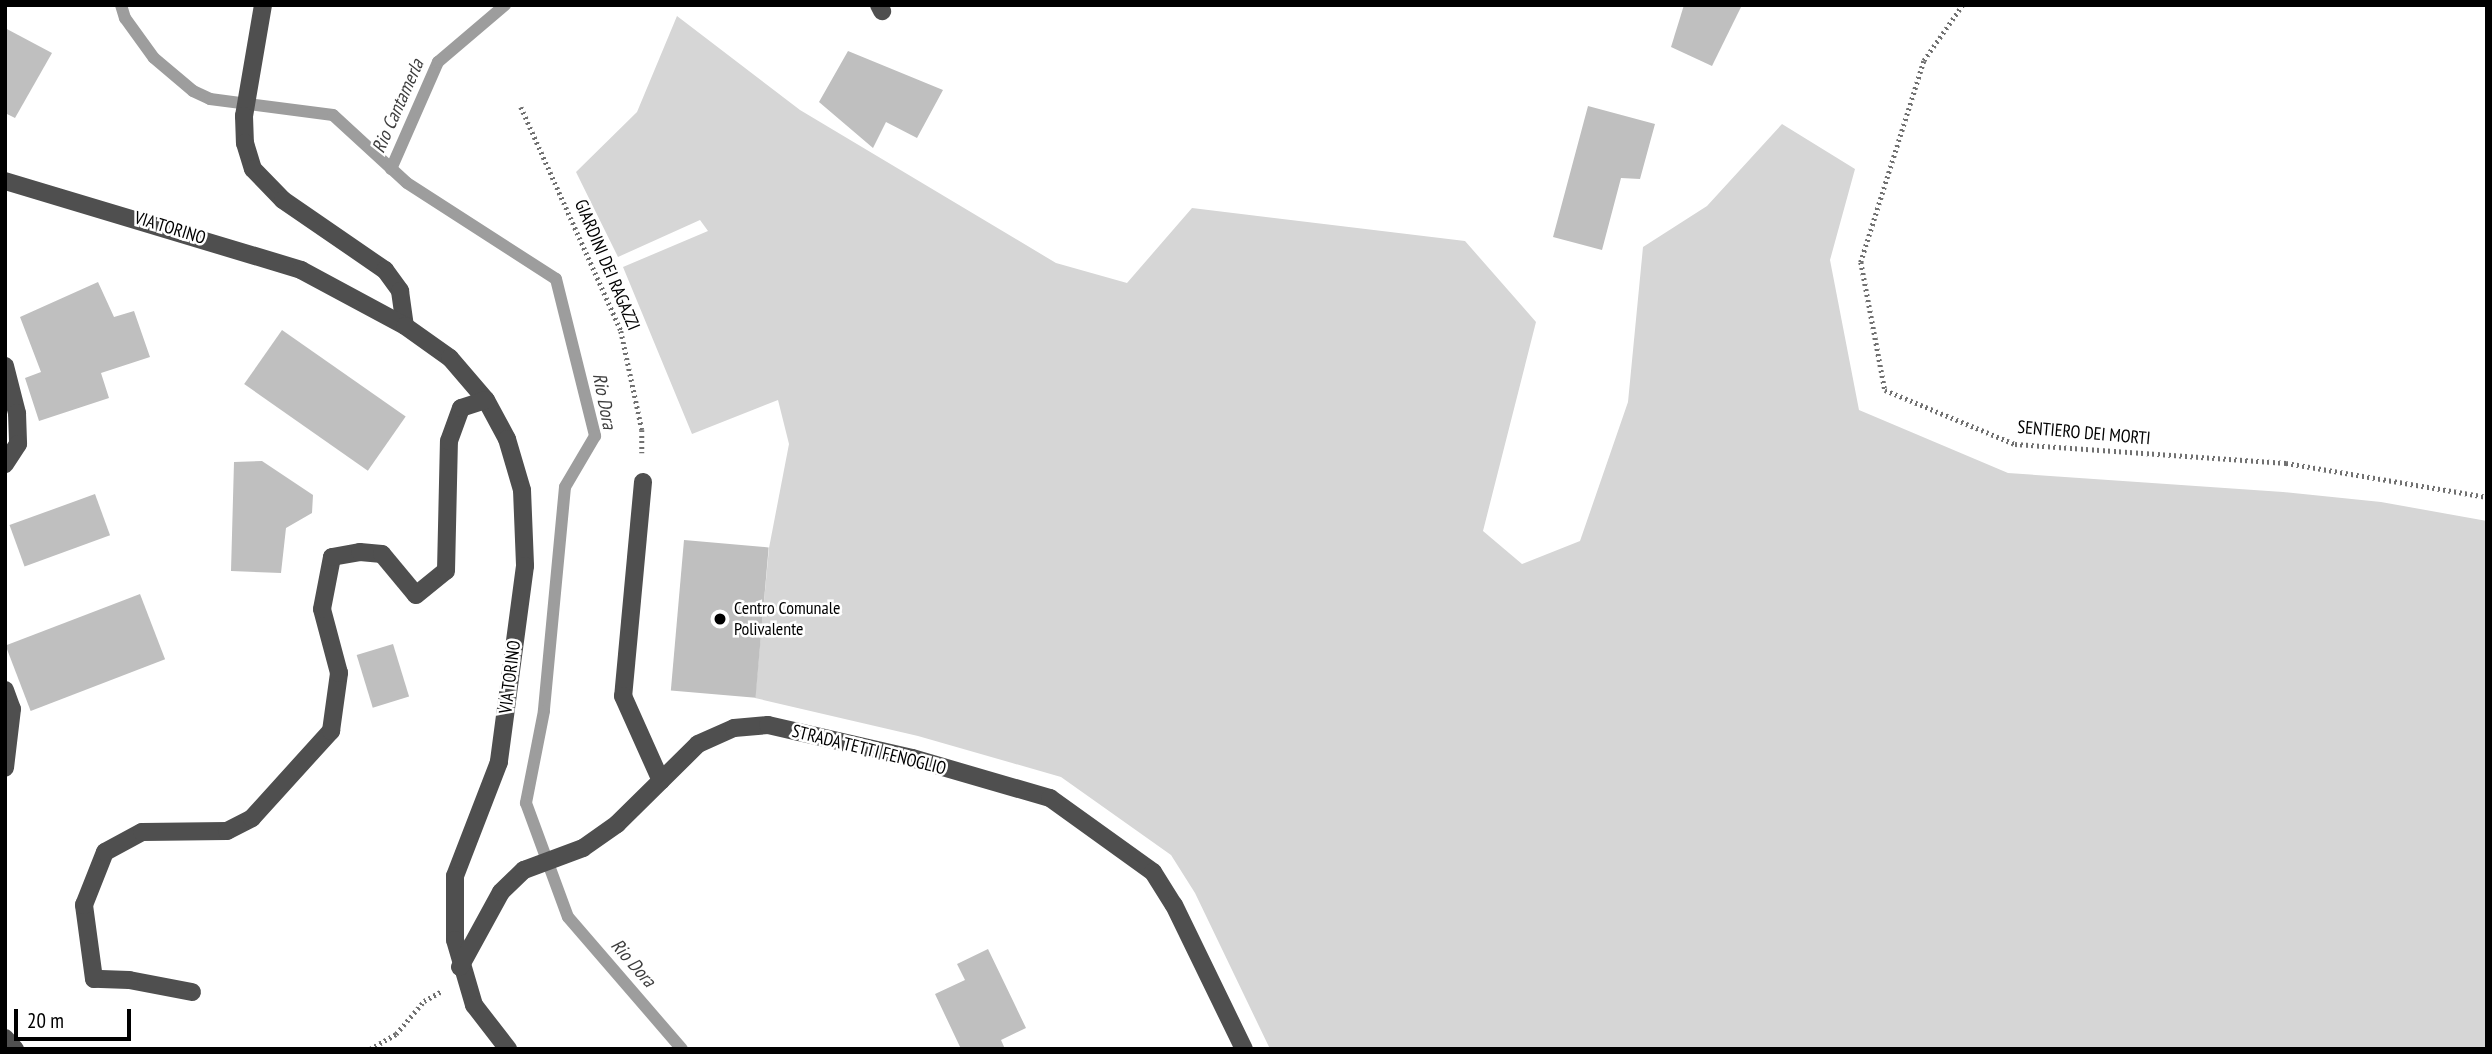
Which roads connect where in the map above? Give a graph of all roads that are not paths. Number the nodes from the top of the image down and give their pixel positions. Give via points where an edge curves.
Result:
1 (263, 5) edge
2 (5, 181) edge
3 (405, 326) junction
4 (5, 366) edge
5 (486, 400) junction
6 (5, 464) edge
7 (643, 482) road end
8 (5, 690) edge
9 (5, 768) edge
10 (661, 781) junction
11 (460, 967) junction
12 (192, 992) dead end
13 (5, 1038) edge
14 (15, 1049) edge
15 (508, 1049) edge
16 (1244, 1049) edge

1 - 3 street via 244,116 244,143 253,169 282,201 385,270 400,291
2 - 3 street, VIA TORINO via 301,270
3 - 5 street, VIA TORINO via 450,358
4 - 6 street via 17,413 18,444
5 - 11 street, VIA TORINO via 507,439 522,490 525,566 499,762 455,876 455,940
5 - 12 street via 461,408 449,441 446,571 416,595 382,554 332,557 322,609 340,673 331,731 252,818 227,831 142,832 105,852 84,905 94,979 129,980
7 - 10 street via 623,696
8 - 9 street via 12,709
10 - 11 street, STRADA TETTI FENOGLIO via 617,824 583,848 524,870 501,892
10 - 16 street, STRADA TETTI FENOGLIO via 698,744 734,729 768,725 912,758 1050,798 1153,872 1174,905
11 - 15 street, VIA TORINO via 474,1005
13 - 14 street

